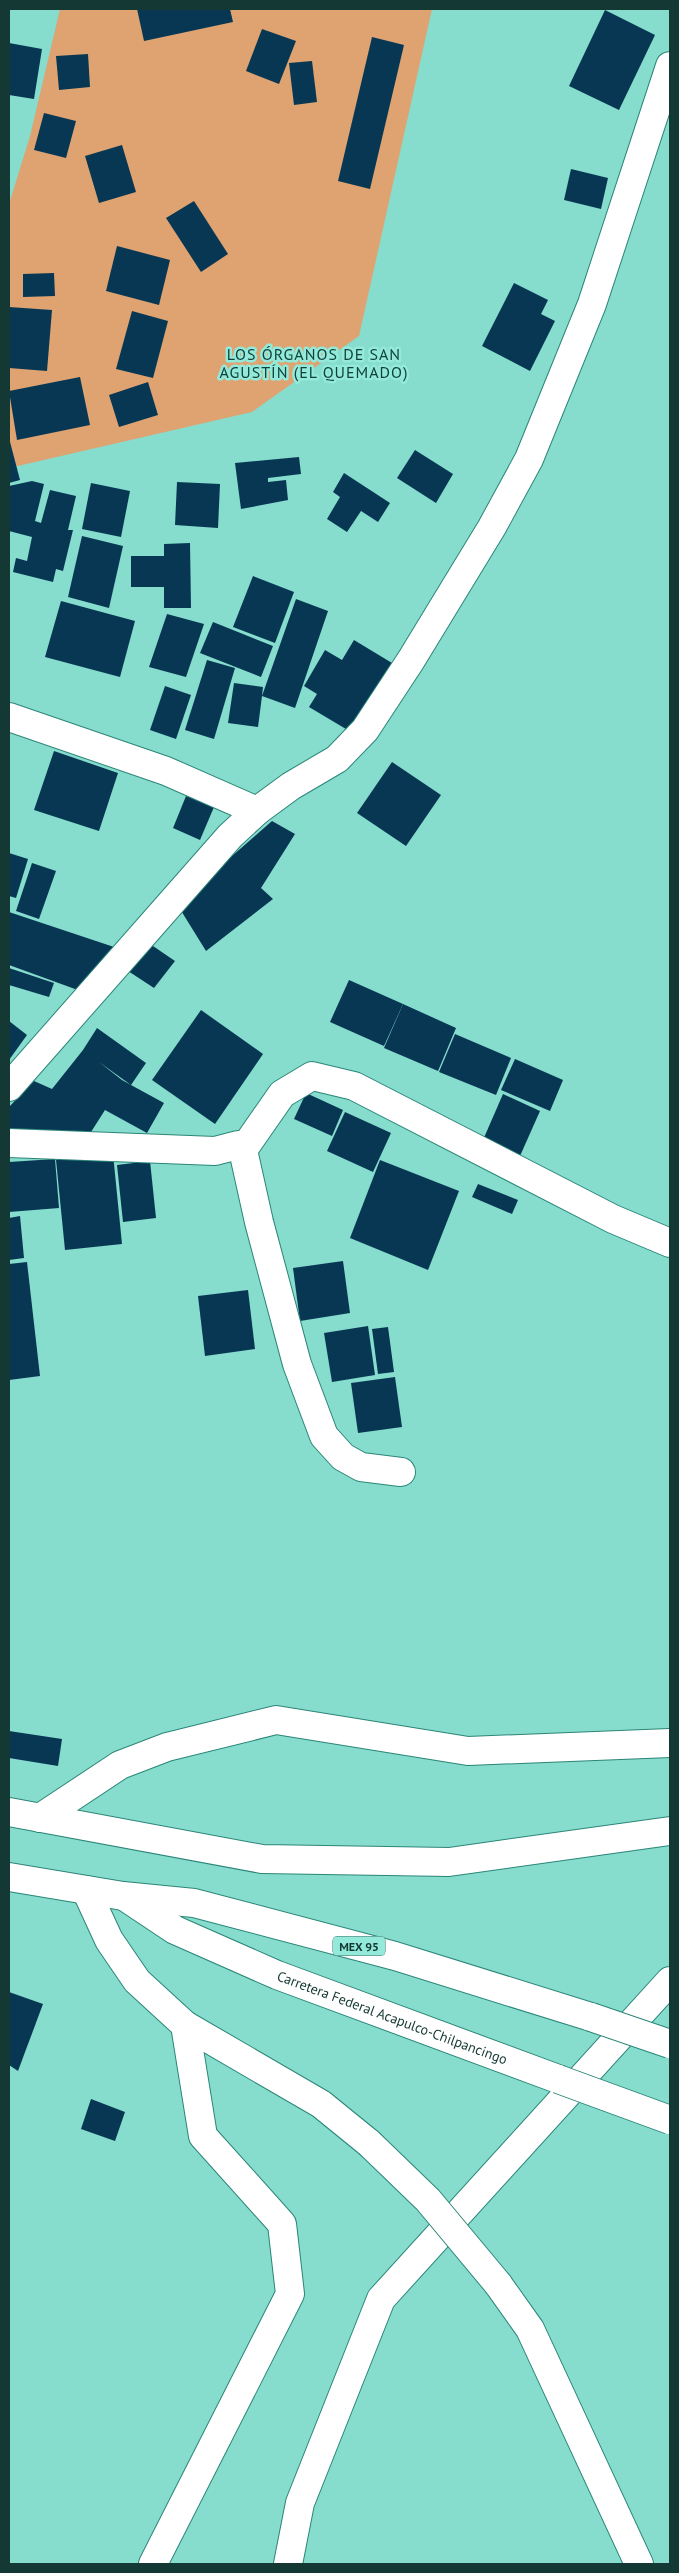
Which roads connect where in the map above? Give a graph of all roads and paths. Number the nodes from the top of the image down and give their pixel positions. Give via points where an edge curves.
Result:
1 (670, 66) edge
2 (9, 717) edge
3 (257, 811) junction
4 (9, 1087) edge
5 (9, 1143) edge
6 (243, 1150) junction
7 (670, 1242) edge
8 (401, 1472) dead end
9 (670, 1743) edge
10 (9, 1812) edge
11 (40, 1818) junction
12 (670, 1831) edge
13 (9, 1877) edge
14 (86, 1890) junction
15 (123, 1896) junction
16 (670, 1981) edge
17 (185, 2025) junction
18 (670, 2044) edge
19 (670, 2120) edge
20 (153, 2564) edge
21 (288, 2564) edge
22 (639, 2564) edge

1 - 3 main road via 592,304 529,459 492,527 365,730 337,759 290,786
2 - 3 main road via 166,771
3 - 4 main road via 170,902
5 - 6 main road via 215,1151 238,1145
6 - 7 main road via 282,1094 312,1076 354,1086 613,1219
6 - 8 main road via 297,1364 324,1436 343,1457 361,1467
9 - 11 main road via 468,1751 276,1720 168,1747 120,1766
10 - 11 main road
11 - 12 main road via 262,1859 449,1862
13 - 14 main road, Carretera Federal Acapulco-Chilpancingo / MEX 95
14 - 15 main road, Carretera Federal Acapulco-Chilpancingo / MEX 95
14 - 17 main road via 109,1940 137,1981
15 - 18 main road, Carretera Federal Acapulco-Chilpancingo / MEX 95, bridge via 194,1903 395,1956
15 - 19 main road, Carretera Federal Acapulco-Chilpancingo / MEX 95, bridge via 175,1930 277,1975
16 - 21 main road via 381,2299 300,2503
17 - 20 main road via 202,2136 282,2224 290,2294
17 - 22 main road, bridge via 321,2104 428,2200 498,2284 530,2329

